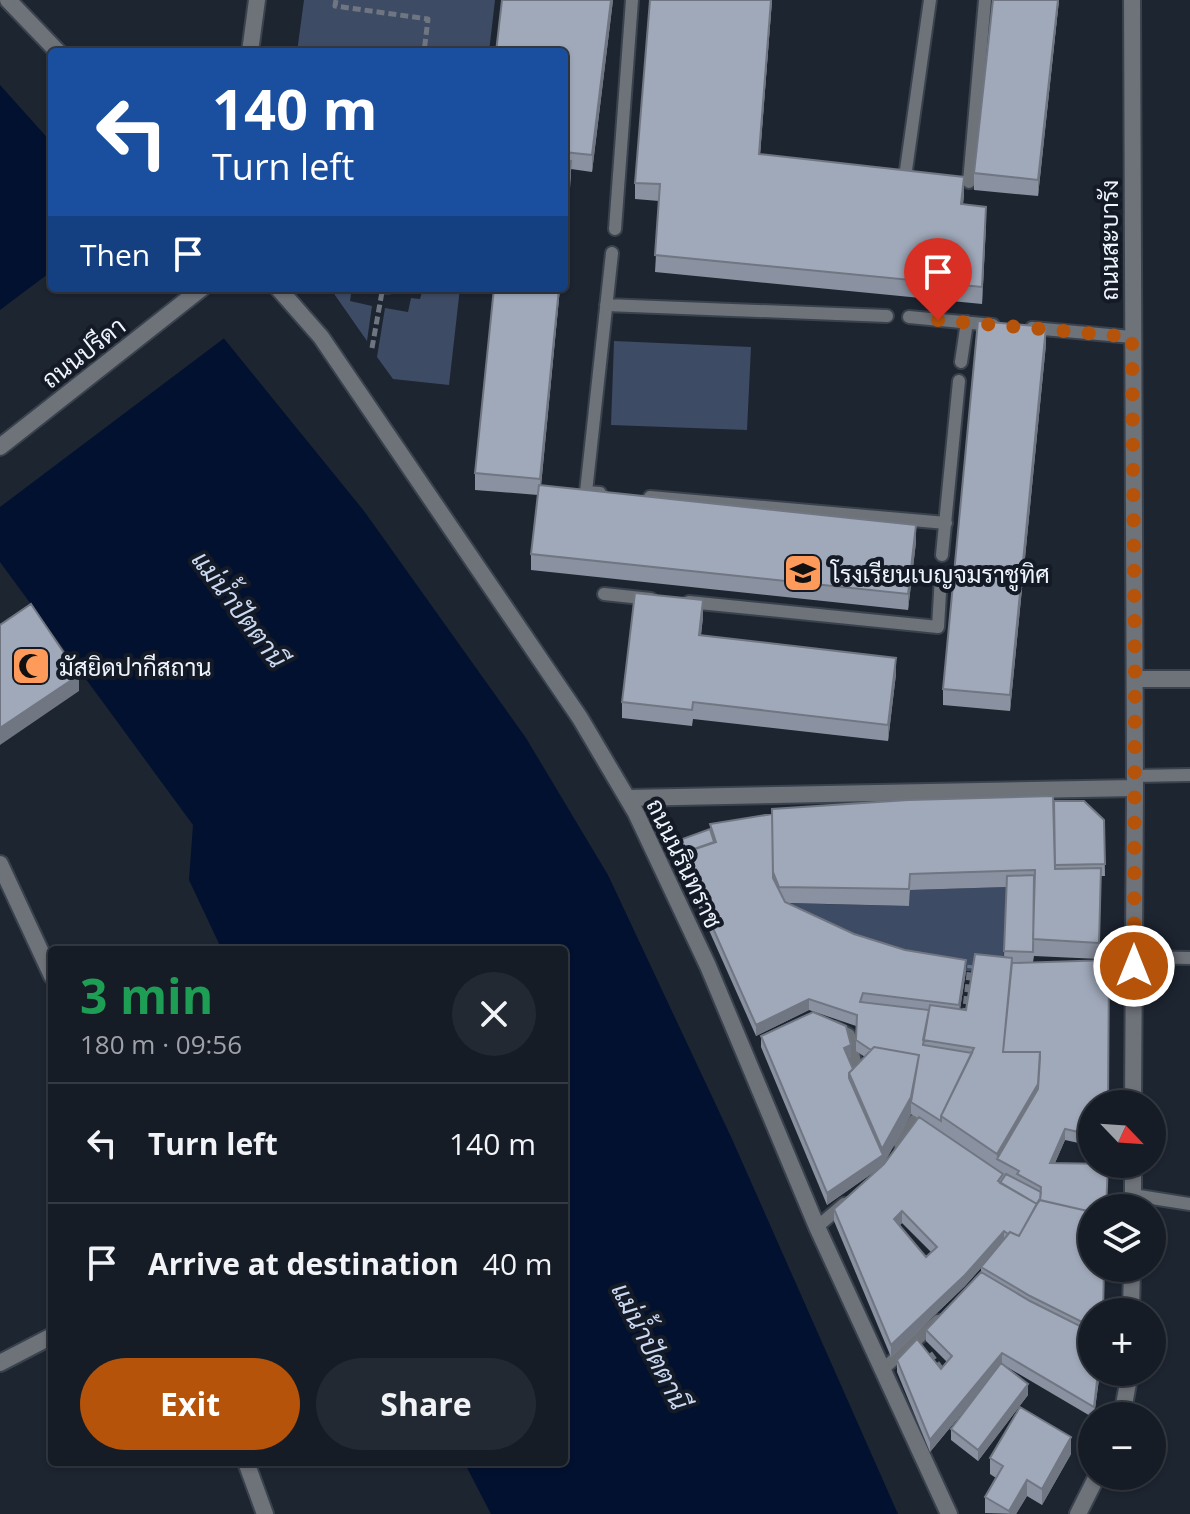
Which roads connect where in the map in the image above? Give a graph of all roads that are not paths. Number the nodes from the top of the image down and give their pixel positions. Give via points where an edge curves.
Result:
1 (8, 0) edge
2 (257, 0) edge
3 (632, 0) edge
4 (930, 0) edge
5 (985, 0) edge
6 (1132, 0) edge
7 (54, 48) edge
8 (251, 48) edge
9 (906, 170) edge
10 (969, 182) dead end
11 (615, 229) dead end
12 (612, 253) dead end
13 (199, 292) edge
14 (282, 292) edge
15 (606, 305) junction
16 (887, 316) dead end
17 (909, 317) dead end
18 (967, 322) junction
19 (1132, 337) junction
20 (961, 362) dead end
21 (959, 381) dead end
22 (0, 447) edge
23 (617, 495) edge
24 (633, 496) edge
25 (946, 523) junction
26 (942, 555) dead end
27 (941, 576) dead end
28 (604, 594) dead end
29 (667, 600) edge
30 (683, 602) edge
31 (1135, 679) junction
32 (1190, 679) edge
33 (1190, 775) edge
34 (1134, 782) junction
35 (628, 798) junction
36 (0, 864) edge
37 (1134, 957) junction
38 (1190, 958) edge
39 (48, 967) edge
40 (825, 1023) edge
41 (855, 1062) edge
42 (1133, 1090) edge
43 (940, 1136) edge
44 (891, 1158) edge
45 (851, 1198) edge
46 (1166, 1203) edge
47 (1190, 1204) edge
48 (817, 1227) junction
49 (948, 1311) edge
50 (48, 1338) edge
51 (0, 1363) edge
52 (882, 1370) junction
53 (247, 1466) edge
54 (1090, 1490) edge
55 (265, 1514) edge
56 (949, 1514) edge
57 (1078, 1514) edge

1 - 7 street
2 - 8 street
3 - 11 lane
4 - 9 lane
5 - 10 lane
6 - 19 street, ถนนสะบารัง
12 - 15 lane
13 - 22 street, ถนนปรีดา
14 - 35 street, ถนนนรินทราช via 321,337 580,718
15 - 16 lane
15 - 23 lane via 586,492
17 - 18 lane
18 - 19 lane
18 - 20 lane
19 - 31 street, ถนนสะบารัง
21 - 25 lane
24 - 25 lane
25 - 26 lane
27 - 30 lane via 938,627
28 - 29 lane
31 - 32 street
31 - 34 street, ถนนสะบารัง
33 - 34 lane
34 - 35 street
34 - 37 street, ถนนสะบารัง
35 - 48 street, ถนนนรินทราช via 749,1046
36 - 39 street
37 - 38 lane
37 - 42 street, ถนนสะบารัง
40 - 41 lane via 849,1035
43 - 44 lane via 915,1120
45 - 48 lane
46 - 47 lane
48 - 52 street, ถนนนรินทราช
49 - 52 lane
50 - 51 street
52 - 56 street, ถนนนรินทราช
53 - 55 street
54 - 57 street

